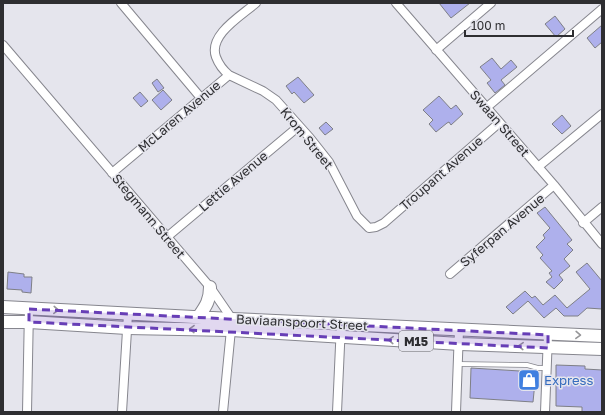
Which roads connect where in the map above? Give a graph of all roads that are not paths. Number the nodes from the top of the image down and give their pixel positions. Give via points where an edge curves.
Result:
1 (121, 3) edge
2 (256, 3) edge
3 (396, 3) edge
4 (491, 3) edge
5 (602, 9) edge
6 (3, 46) edge
7 (436, 50) junction
8 (229, 75) junction
9 (201, 98) junction
10 (486, 108) junction
11 (602, 114) edge
12 (499, 123) junction
13 (299, 126) junction
14 (538, 167) junction
15 (112, 173) junction
16 (554, 186) junction
17 (602, 207) edge
18 (384, 223) joint
19 (584, 223) junction
20 (167, 237) junction
21 (602, 244) edge
22 (450, 274) dead end
23 (210, 287) junction
24 (3, 307) edge
25 (29, 309) junction
26 (128, 314) junction
27 (199, 316) junction
28 (3, 322) edge
29 (29, 322) junction
30 (341, 324) junction
31 (231, 325) junction
32 (127, 328) junction
33 (460, 330) junction
34 (548, 335) junction
35 (602, 336) edge
36 (341, 337) junction
37 (460, 344) junction
38 (548, 348) junction
39 (602, 349) edge
40 (459, 364) junction
41 (547, 368) junction
42 (27, 412) edge
43 (122, 412) edge
44 (223, 412) edge
45 (337, 412) edge
46 (456, 412) edge
47 (545, 412) edge

1 - 9 street
2 - 8 street, McLaren Avenue via 222,32 216,41 214,51 224,72
3 - 7 street, Swaan Street
4 - 7 street
5 - 10 street
6 - 15 street, Stegmann Street
7 - 10 street, Swaan Street
8 - 9 street, McLaren Avenue
8 - 13 street, Krom Street via 276,100
9 - 15 street, McLaren Avenue
10 - 12 street, Swaan Street
11 - 14 street
12 - 14 street, Swaan Street
12 - 18 street, Troupant Avenue
13 - 18 street, Krom Street via 329,162 358,216 369,228
13 - 20 street, Lettie Avenue
14 - 16 street, Swaan Street
15 - 20 street, Stegmann Street
16 - 19 street, Swaan Street
16 - 22 street, Syferpan Avenue
17 - 19 street
19 - 21 street, Swaan Street
20 - 23 street, Stegmann Street
23 - 27 main road via 209,299
23 - 31 street, Stegmann Street via 220,300
24 - 25 main road, Baviaanspoort Street / M15
25 -> 26 main road, Baviaanspoort Street / M15
25 - 29 street
26 - 27 main road, Baviaanspoort Street / M15
26 - 32 street
27 - 31 main road, Baviaanspoort Street / M15
28 - 29 main road, Baviaanspoort Street / M15
29 - 32 main road, Baviaanspoort Street / M15
29 - 42 street
30 - 31 main road, Baviaanspoort Street / M15
30 - 33 main road, Baviaanspoort Street / M15
30 - 36 street
31 -> 32 main road, Baviaanspoort Street / M15
31 - 36 main road, Baviaanspoort Street / M15
31 - 44 street
32 - 43 street
33 - 34 main road, Baviaanspoort Street / M15
33 - 37 street
34 -> 35 main road, Baviaanspoort Street / M15
34 - 38 street
37 -> 36 main road, Baviaanspoort Street / M15
36 - 45 street
38 -> 37 main road, Baviaanspoort Street / M15
37 - 40 street
38 - 39 main road, Baviaanspoort Street / M15
38 - 41 street
40 - 41 lane via 527,365
40 - 46 street
41 - 47 street

